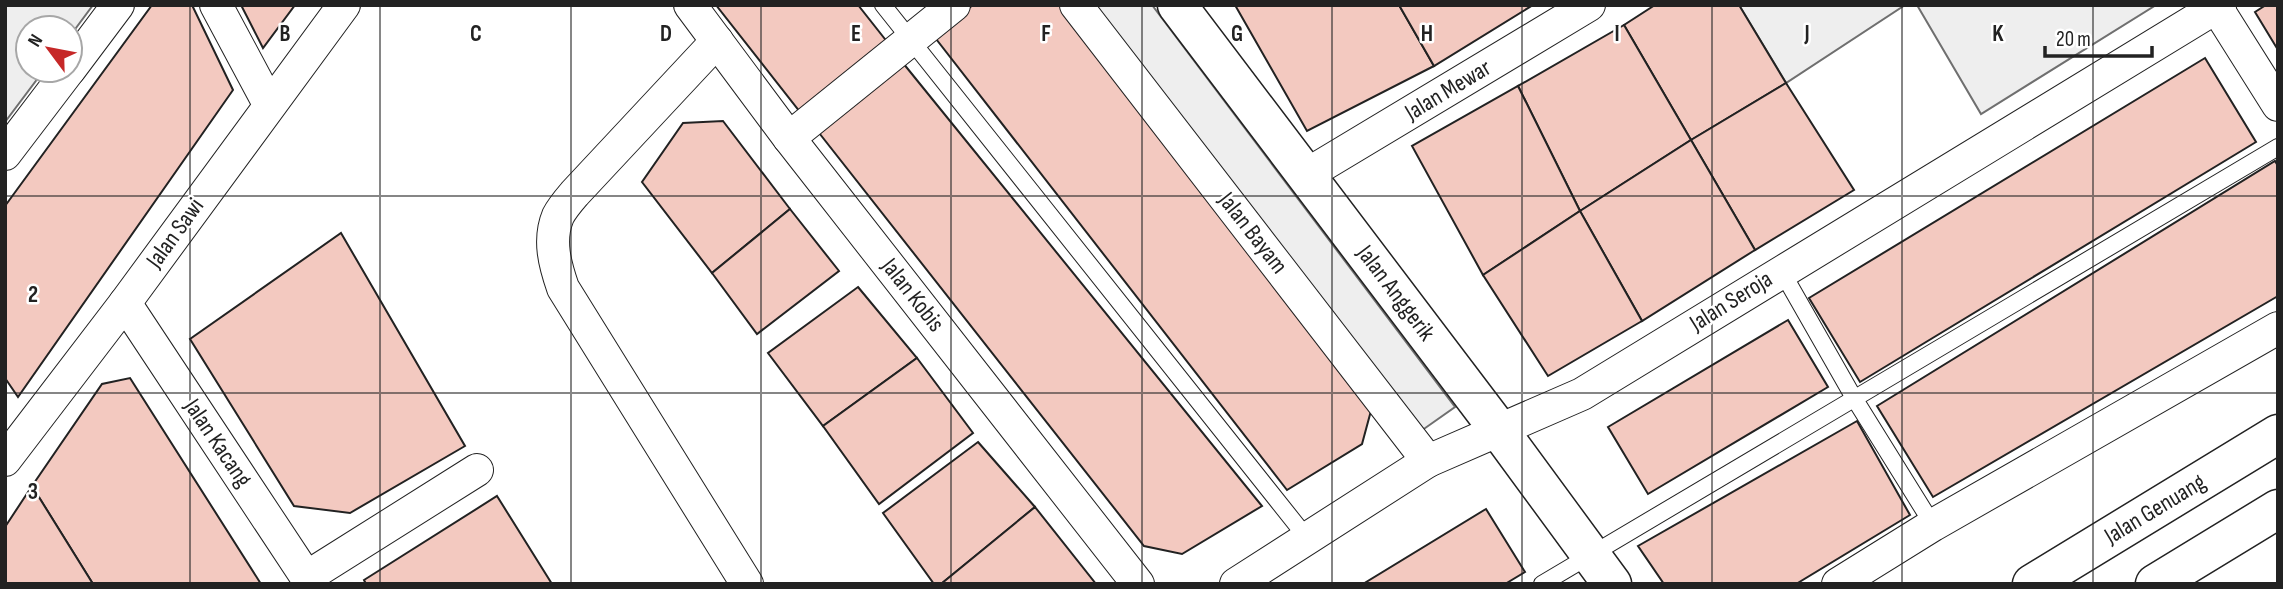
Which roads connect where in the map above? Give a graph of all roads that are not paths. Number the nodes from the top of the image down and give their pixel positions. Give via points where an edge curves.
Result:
1 (118, 5) edge
2 (215, 5) edge
3 (344, 5) edge
4 (690, 5) edge
5 (883, 5) edge
6 (954, 5) edge
7 (1076, 5) edge
8 (1177, 5) edge
9 (1589, 5) edge
10 (2217, 6) edge
11 (717, 41) junction
12 (911, 41) junction
13 (84, 50) edge
14 (59, 84) edge
15 (269, 104) junction
16 (2278, 105) edge
17 (789, 138) junction
18 (2278, 147) edge
19 (5, 154) edge
20 (1306, 175) junction
21 (1781, 270) junction
22 (125, 303) junction
23 (2278, 328) edge
24 (1854, 398) junction
25 (1499, 430) junction
26 (2278, 434) edge
27 (9, 445) edge
28 (1429, 461) junction
29 (477, 470) dead end
30 (2278, 509) edge
31 (1933, 525) junction
32 (1307, 538) junction
33 (1602, 569) edge
34 (309, 580) edge
35 (747, 584) edge
36 (1138, 584) edge
37 (1236, 584) edge
38 (1542, 584) edge
39 (1838, 584) edge
40 (2032, 584) edge
41 (2155, 584) edge

1 - 13 street
2 - 15 street
3 - 15 street, Jalan Sawi
4 - 11 street, Jalan Kobis
5 - 12 lane
6 - 12 street
7 - 28 street, Jalan Bayam
8 - 20 main road, Jalan Anggerik
9 - 20 street, Jalan Mewar
10 - 16 street
10 - 21 street, Jalan Seroja
11 - 17 street, Jalan Kobis
11 - 35 street via 575,193 558,216 552,246 563,288
12 - 17 street
12 - 32 lane
14 - 19 street
15 - 22 street, Jalan Sawi
17 - 36 street, Jalan Kobis
18 - 24 lane
20 - 25 main road, Jalan Anggerik
21 - 24 lane
21 - 25 street, Jalan Seroja via 1582,394
22 - 27 street, Jalan Sawi
22 - 34 street, Jalan Kacang
23 - 31 street
24 - 31 lane
24 - 33 lane
25 - 28 street, Jalan Seroja
25 - 33 main road, Jalan Anggerik
26 - 40 main road, Jalan Genuang
28 - 32 street, Jalan Seroja
29 - 34 street
30 - 41 main road
31 - 39 street
32 - 37 street, Jalan Seroja
33 - 38 lane

